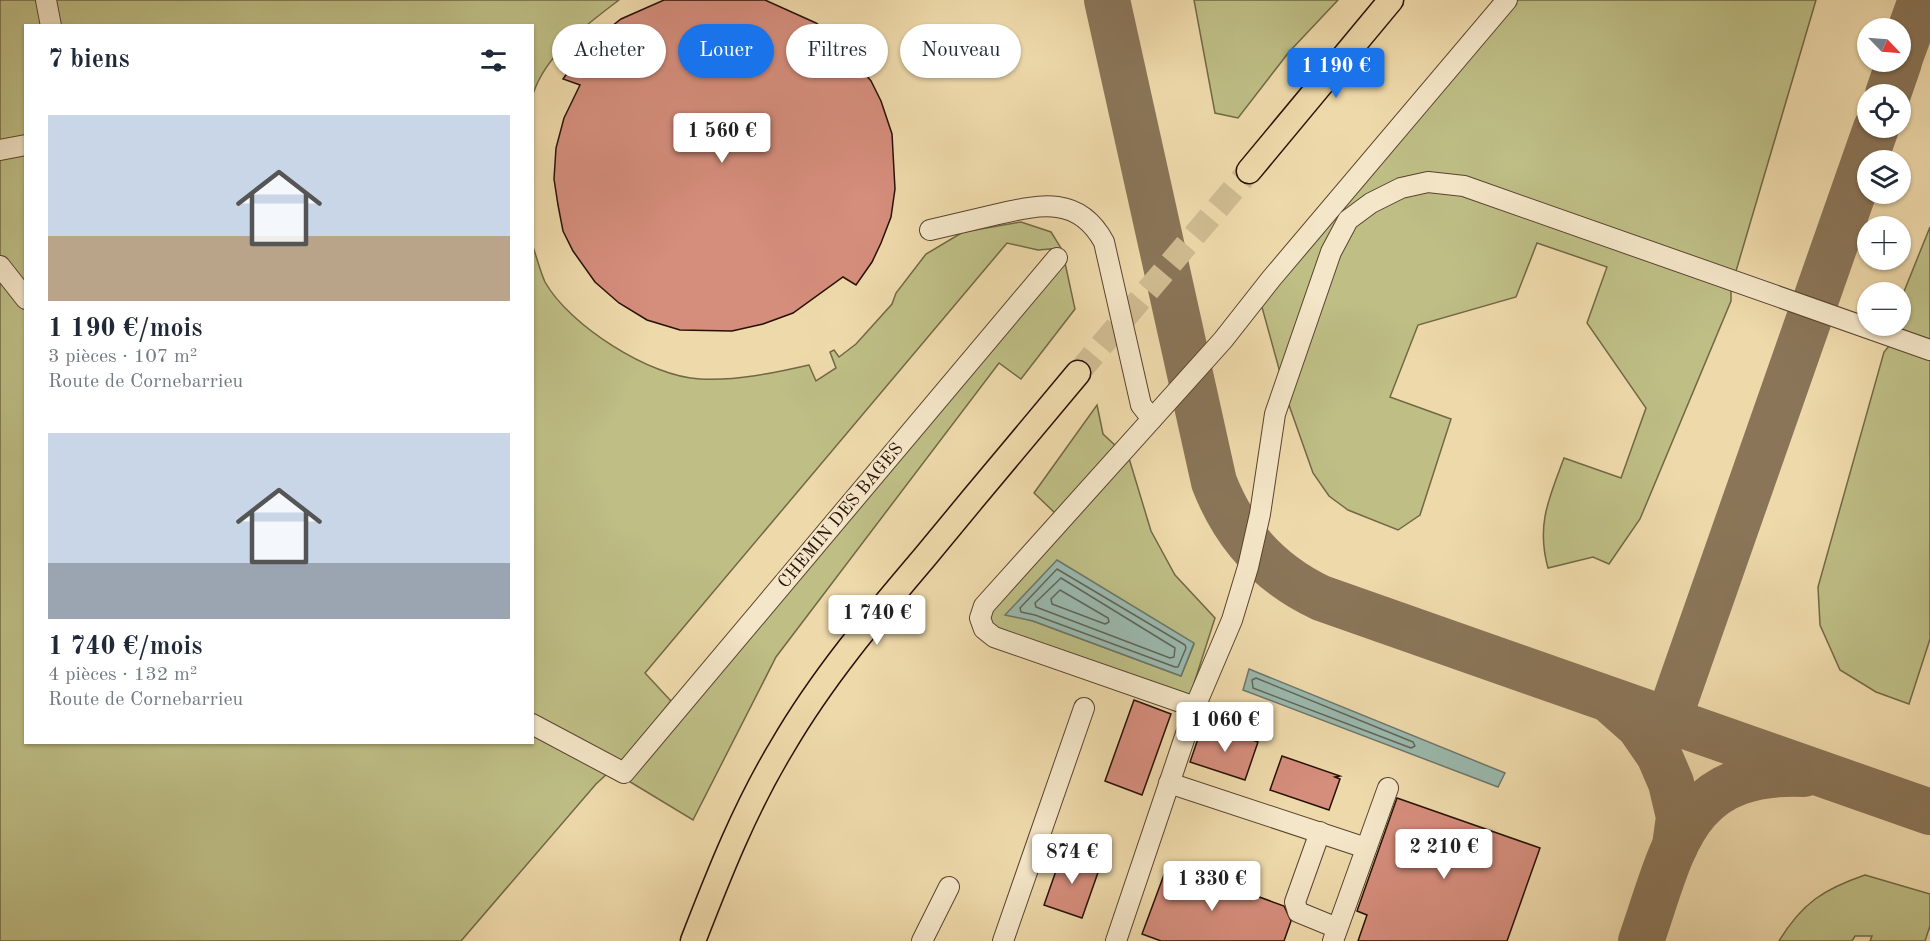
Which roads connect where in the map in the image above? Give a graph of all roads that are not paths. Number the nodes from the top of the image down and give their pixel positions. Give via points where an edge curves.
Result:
1 (46, 0) edge
2 (1391, 0) edge
3 (1506, 0) edge
4 (51, 24) edge
5 (24, 145) edge
6 (0, 150) edge
7 (1249, 171) tunnel mouth
8 (930, 230) dead end
9 (1057, 258) dead end
10 (0, 266) edge
11 (24, 296) edge
12 (1930, 350) edge
13 (1078, 373) tunnel mouth
14 (1152, 419) junction
15 (1195, 707) junction
16 (1084, 708) dead end
17 (534, 725) edge
18 (1169, 783) junction
19 (1388, 788) dead end
20 (1320, 832) junction
21 (1366, 848) junction
22 (949, 887) dead end
23 (1335, 934) edge
24 (694, 939) edge
25 (922, 941) edge
26 (1003, 941) edge
27 (1116, 941) edge

1 - 4 lane
2 - 7 main road
3 - 14 lane via 1223,340
5 - 6 lane
8 - 14 lane via 1035,205 1080,214 1096,226 1104,242 1141,405
9 - 17 lane, CHEMIN DES BAGES via 624,772
10 - 11 lane
12 - 15 lane via 1464,186 1428,182 1401,188 1371,202 1348,220 1331,252 1284,386 1275,414 1248,567 1232,620
13 - 24 main road via 850,646 811,700 748,809
14 - 15 lane via 984,606 980,618 984,629 994,637
15 - 18 lane
16 - 26 lane
18 - 20 lane
18 - 27 lane
19 - 21 lane
20 - 21 lane
20 - 23 lane via 1295,908
21 - 23 lane
22 - 25 lane

